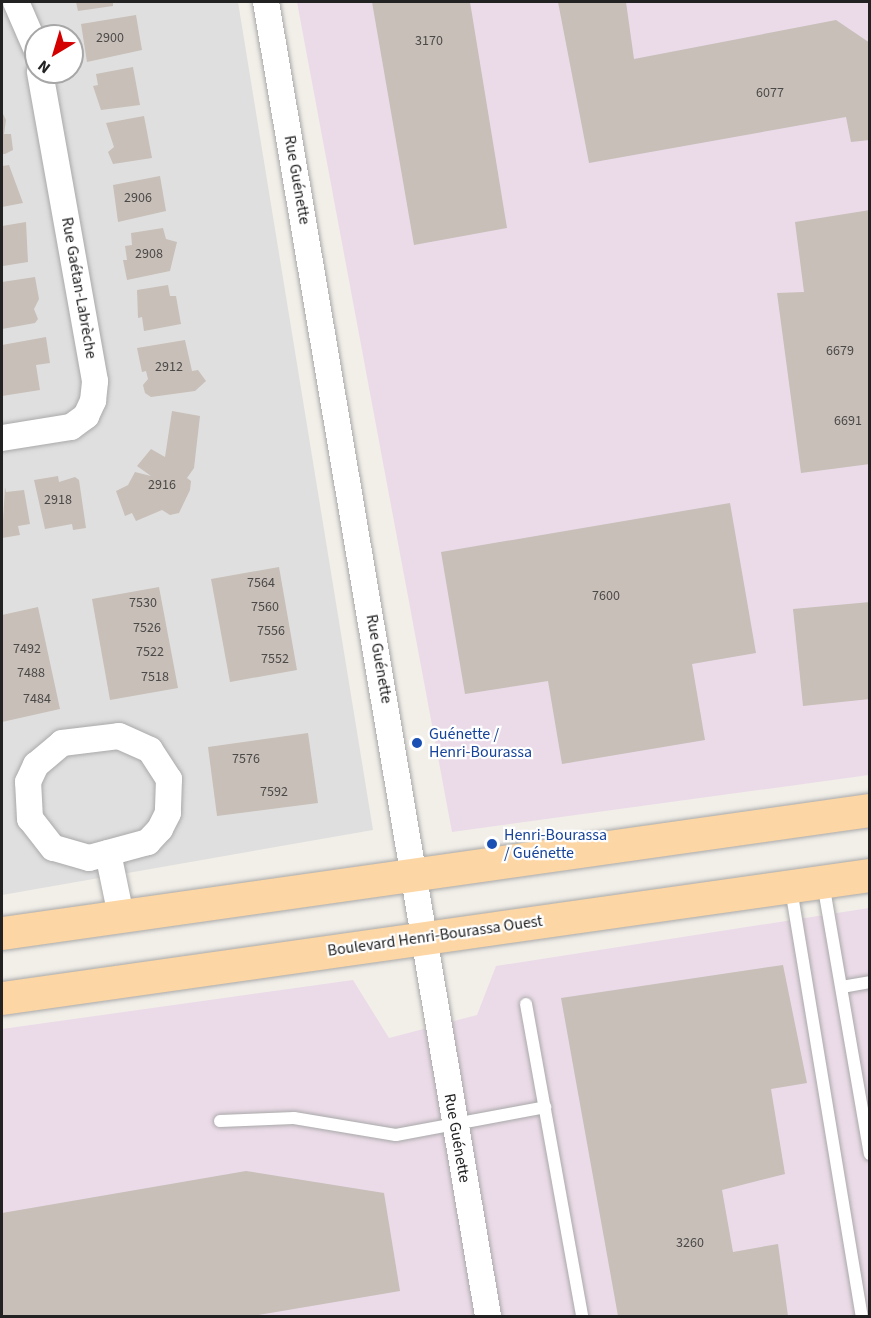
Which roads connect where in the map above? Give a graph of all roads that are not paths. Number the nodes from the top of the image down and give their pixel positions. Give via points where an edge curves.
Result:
1 (16, 2) edge
2 (266, 2) edge
3 (26, 24) edge
4 (42, 84) edge
5 (2, 438) edge
6 (870, 810) edge
7 (108, 853) junction
8 (416, 875) junction
9 (870, 875) edge
10 (823, 881) junction
11 (790, 886) junction
12 (121, 916) junction
13 (2, 933) edge
14 (425, 938) junction
15 (870, 982) edge
16 (842, 987) junction
17 (2, 998) edge
18 (526, 1004) dead end
19 (545, 1107) junction
20 (220, 1121) dead end
21 (455, 1126) junction
22 (870, 1154) edge
23 (488, 1317) edge
24 (582, 1317) edge
25 (862, 1317) edge

1 - 3 street
2 - 8 street, Rue Guénette
4 - 5 street, Rue Gaétan-Labrèche via 95,381 93,401 86,416 71,427
6 - 8 main road
7 - 7 street via 148,842 160,829 168,813 169,779 150,750 135,741 119,736 62,743 36,765 28,782 30,819 53,848 89,858
7 - 12 street
8 - 12 main road
8 - 14 street, Rue Guénette
9 - 10 main road, Boulevard Henri-Bourassa Ouest
10 - 11 main road, Boulevard Henri-Bourassa Ouest
10 - 16 lane
11 - 14 main road, Boulevard Henri-Bourassa Ouest
11 - 25 lane
12 - 13 main road
14 - 17 main road, Boulevard Henri-Bourassa Ouest
14 - 21 street, Rue Guénette
15 - 16 lane
16 - 22 lane
18 - 19 lane
19 - 21 lane
19 - 24 lane
20 - 21 lane via 294,1118 396,1135
21 - 23 street, Rue Guénette

